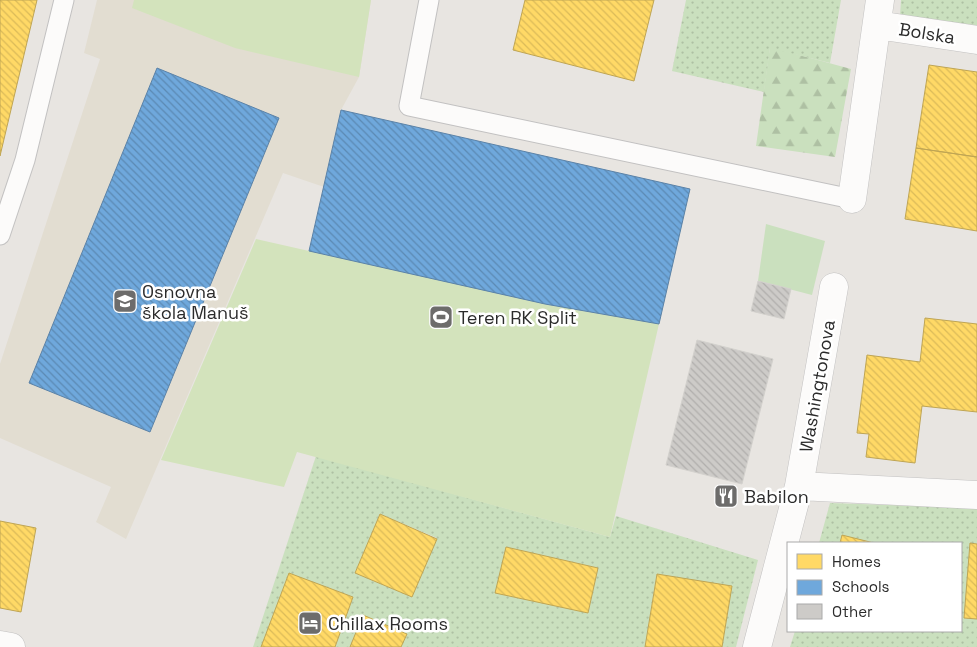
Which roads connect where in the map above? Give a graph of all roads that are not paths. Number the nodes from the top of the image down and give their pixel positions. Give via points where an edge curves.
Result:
1 (64, 0) edge
2 (429, 0) edge
3 (879, 12) edge
4 (977, 40) edge
5 (852, 199) joint
6 (0, 235) edge
7 (834, 287) dead end
8 (799, 486) junction
9 (977, 495) edge
10 (0, 645) edge
11 (11, 647) edge
12 (756, 647) edge

1 - 6 lane via 25,160
2 - 5 lane via 408,106
3 - 4 street, Bolska
3 - 5 street
7 - 8 street, Washingtonova
8 - 9 street
8 - 12 street, Washingtonova
10 - 11 street

